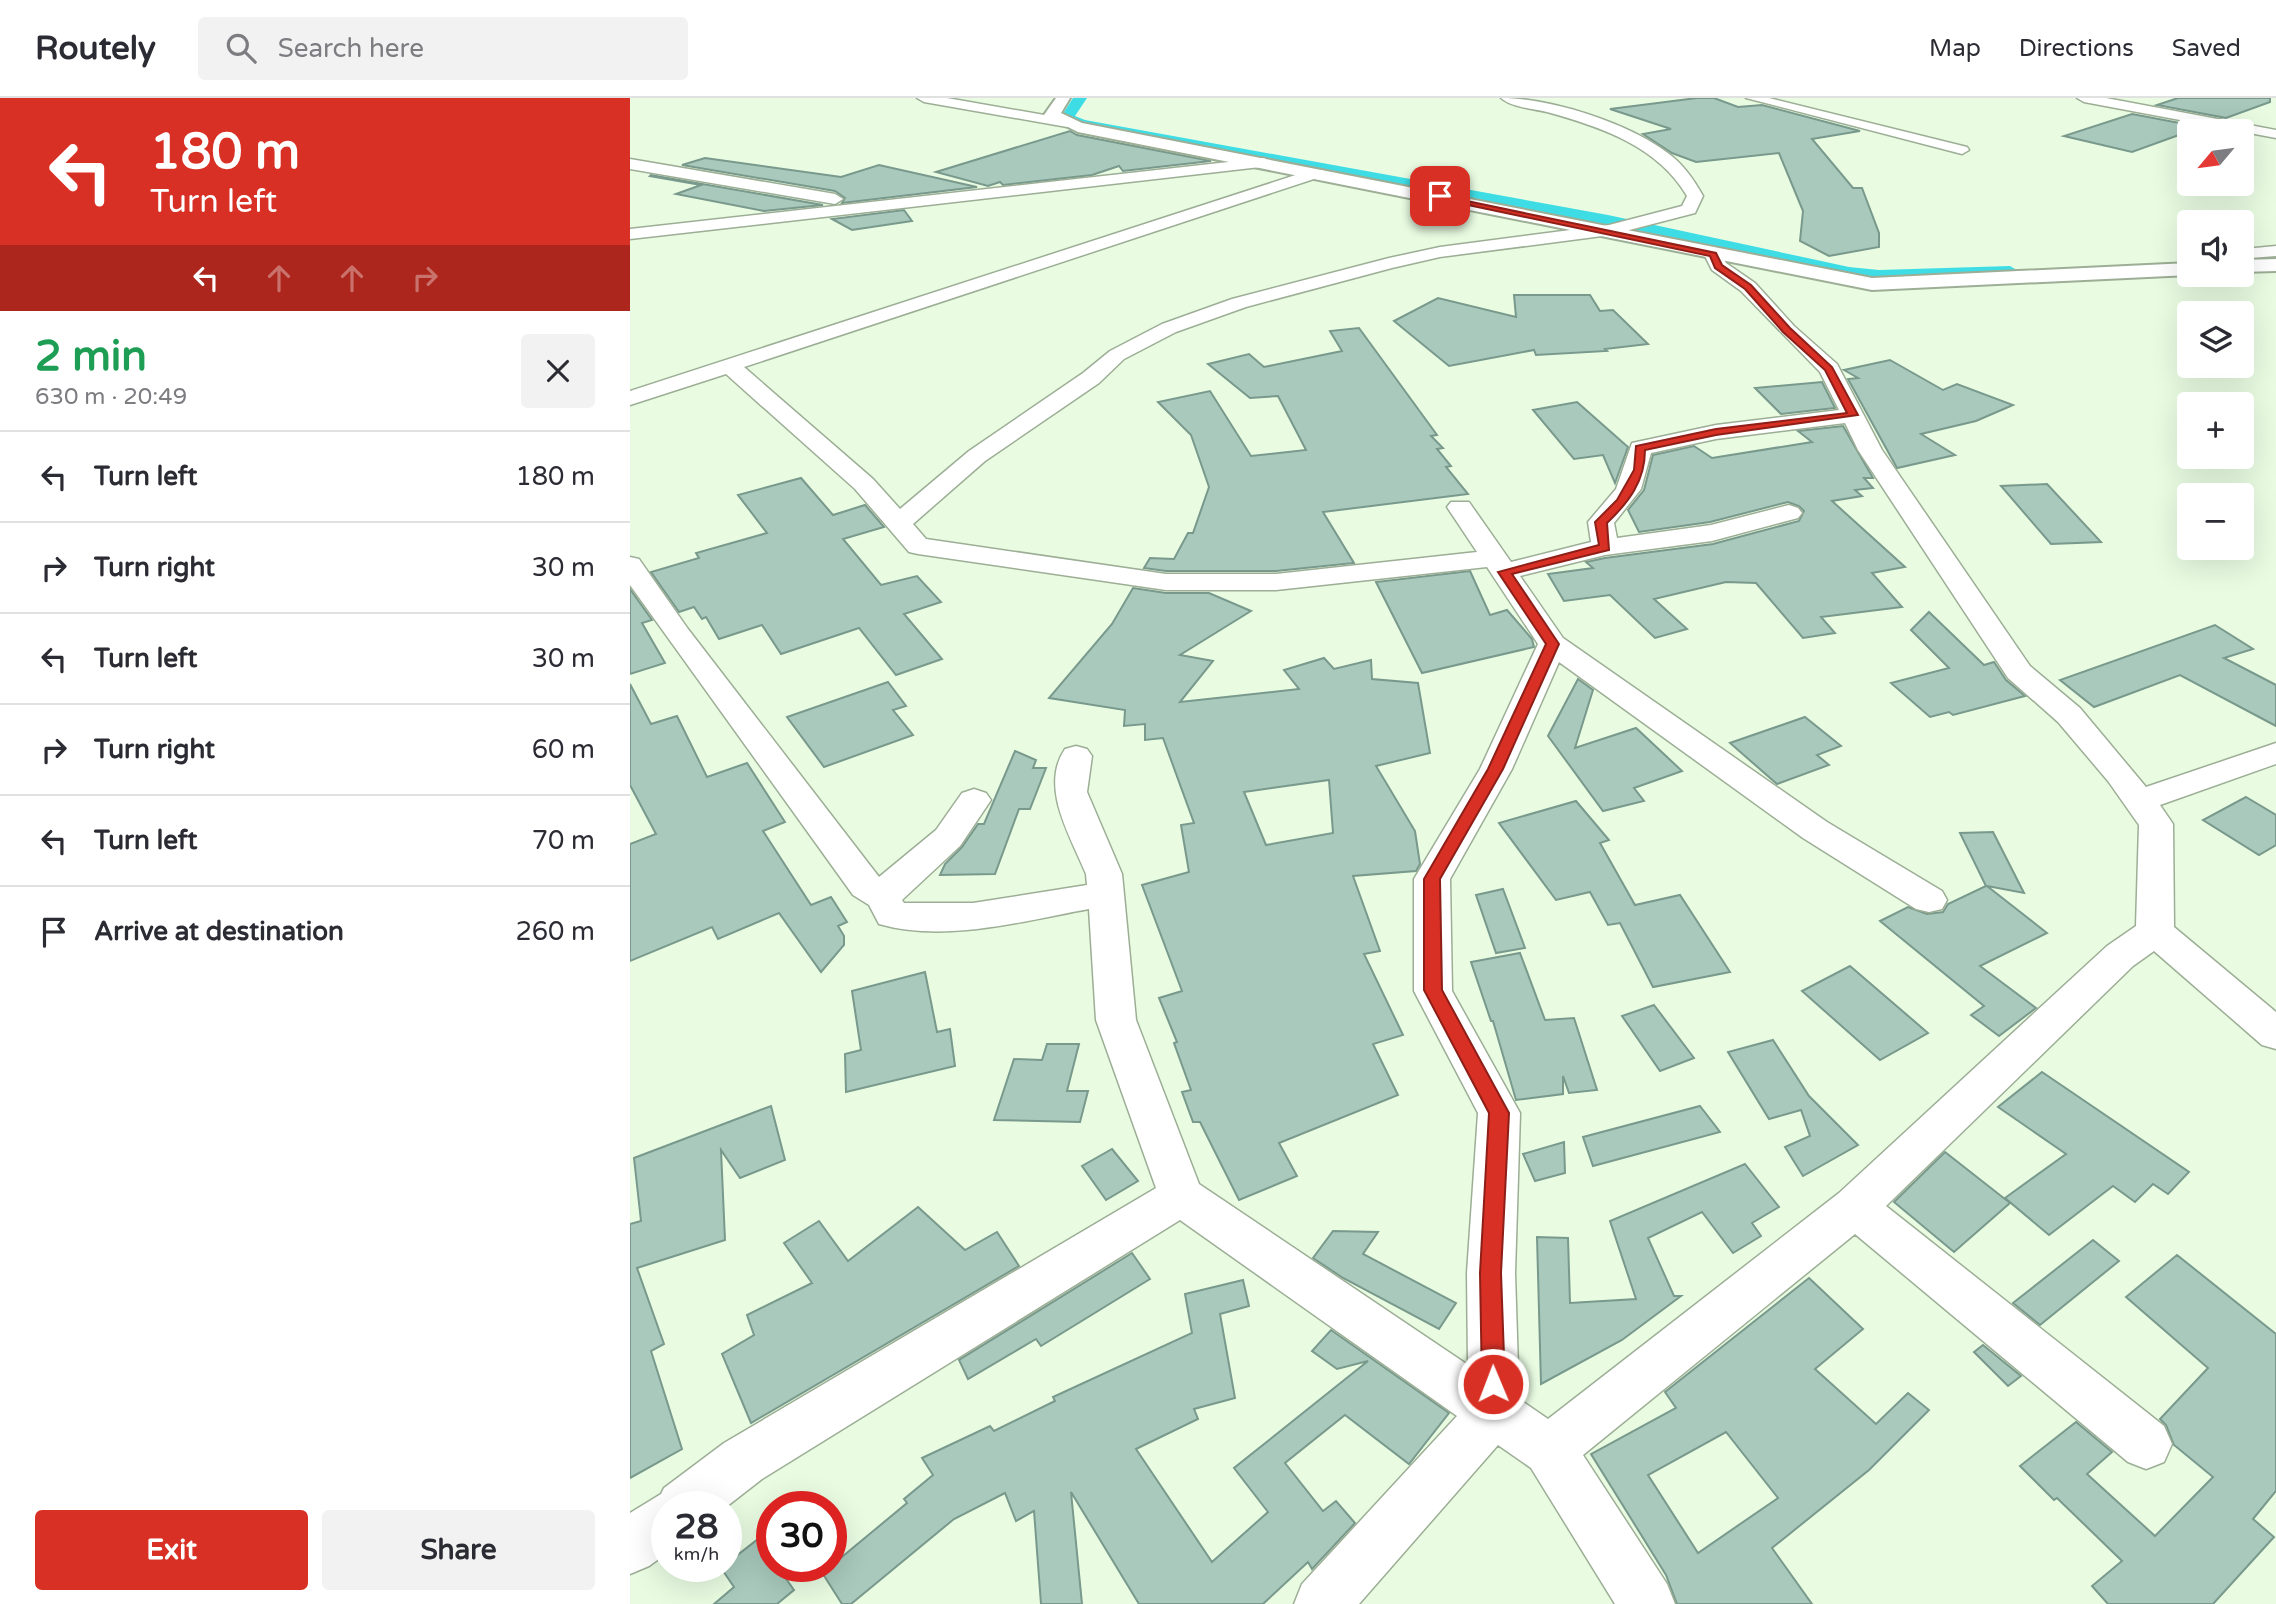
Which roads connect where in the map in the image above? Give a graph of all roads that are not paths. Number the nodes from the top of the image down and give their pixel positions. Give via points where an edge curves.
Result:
1 (924, 98) edge
2 (1063, 98) edge
3 (1508, 98) edge
4 (1753, 98) edge
5 (2084, 98) edge
6 (2150, 98) edge
7 (2251, 114) dead end
8 (1067, 123) junction
9 (2276, 134) edge
10 (1962, 150) dead end
11 (1264, 163) junction
12 (630, 164) edge
13 (1317, 173) junction
14 (876, 206) junction
15 (1623, 226) junction
16 (630, 234) edge
17 (2276, 251) edge
18 (1713, 254) junction
19 (2254, 257) edge
20 (2254, 261) edge
21 (2276, 265) edge
22 (2177, 270) edge
23 (731, 367) junction
24 (630, 398) edge
25 (1853, 415) junction
26 (1460, 507) dead end
27 (1789, 513) dead end
28 (898, 524) junction
29 (1605, 547) junction
30 (630, 565) edge
31 (1499, 565) junction
32 (1553, 644) junction
33 (2276, 753) edge
34 (1076, 755) dead end
35 (974, 800) dead end
36 (2139, 801) junction
37 (1106, 894) junction
38 (883, 897) junction
39 (1929, 900) dead end
40 (2155, 932) junction
41 (2276, 1034) edge
42 (1181, 1196) junction
43 (1855, 1207) junction
44 (1494, 1412) junction
45 (2146, 1444) dead end
46 (1549, 1450) junction
47 (704, 1491) edge
48 (1322, 1604) edge
49 (1647, 1604) edge

1 - 8 street
2 - 8 street via 1052,115
3 - 15 street via 1559,109 1628,136 1689,180 1695,196 1689,209
4 - 10 street
5 - 9 street
6 - 7 street
8 - 11 street
11 - 13 street
11 - 14 street
12 - 14 street
13 - 15 street
13 - 23 street
14 - 16 street
15 - 18 street
15 - 28 street via 1388,263 1239,303 1169,328 1117,355 977,456
17 - 19 street
18 - 22 street via 1872,284
18 - 25 street via 1718,266 1748,287 1829,369
20 - 21 street
23 - 24 street
23 - 28 street via 864,484
25 - 29 street via 1716,432 1640,448 1639,470 1622,502 1601,522
25 - 36 street via 1870,450 2019,672 2069,715
26 - 31 street
27 - 29 street via 1712,533
28 - 31 street via 918,546 1166,582 1276,582
29 - 31 street
30 - 38 street via 866,886
31 - 32 street
32 - 39 street via 1815,830
32 - 44 street via 1496,769 1432,879 1433,990 1499,1113 1491,1273
33 - 36 street
34 - 37 street via 1070,792 1104,874
35 - 38 street via 948,838
36 - 40 street via 2156,824
37 - 38 street via 926,919 892,915
37 - 42 street via 1116,1020
40 - 41 street
40 - 43 street via 2120,956
42 - 44 street
42 - 47 street via 743,1461
43 - 45 street
43 - 46 street
44 - 46 street
44 - 48 street
46 - 49 street

